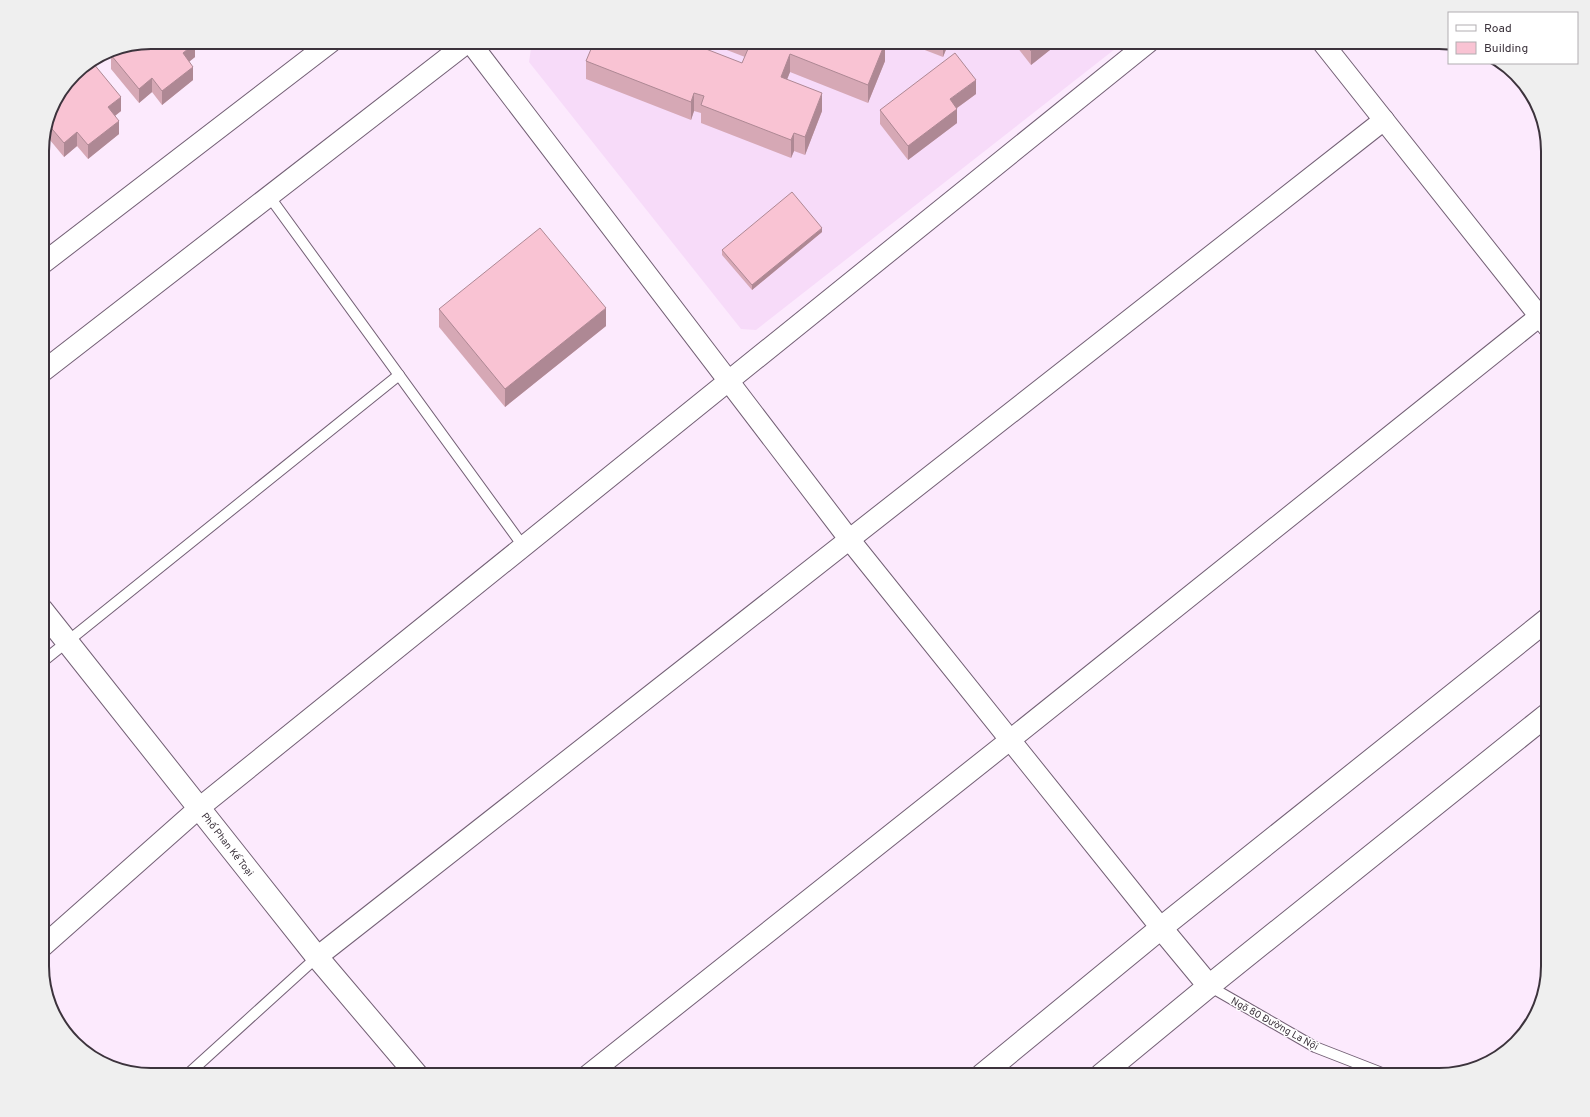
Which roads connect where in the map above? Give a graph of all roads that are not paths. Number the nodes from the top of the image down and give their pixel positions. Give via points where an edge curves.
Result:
1 (322, 49) edge
2 (460, 49) edge
3 (474, 49) edge
4 (1140, 49) edge
5 (1328, 49) edge
6 (1384, 120) junction
7 (268, 196) junction
8 (49, 259) edge
9 (1541, 318) edge
10 (1541, 324) edge
11 (49, 367) edge
12 (399, 375) junction
13 (728, 381) junction
14 (849, 539) junction
15 (523, 546) junction
16 (49, 619) edge
17 (1541, 625) edge
18 (68, 642) junction
19 (49, 657) edge
20 (1541, 720) edge
21 (1010, 740) junction
22 (199, 808) junction
23 (1161, 928) junction
24 (49, 941) edge
25 (317, 957) junction
26 (1209, 986) junction
27 (195, 1068) edge
28 (411, 1068) edge
29 (597, 1068) edge
30 (991, 1068) edge
31 (1109, 1068) edge
32 (1369, 1068) edge

1 - 8 street
2 - 7 street
3 - 13 street
4 - 13 street
5 - 6 street
6 - 9 street
6 - 14 street
7 - 11 street
7 - 12 lane
10 - 21 street
12 - 15 lane
12 - 18 lane
13 - 14 street
13 - 15 street
14 - 21 street
14 - 25 street
15 - 22 street
16 - 18 main road, Phố Phan Kế Toại
17 - 23 main road
18 - 19 lane
18 - 22 main road, Phố Phan Kế Toại
20 - 26 main road
21 - 23 street
21 - 29 street
22 - 24 street
22 - 25 main road, Phố Phan Kế Toại
23 - 26 main road
23 - 30 main road
25 - 27 lane
25 - 28 main road, Phố Phan Kế Toại
26 - 31 main road
26 - 32 lane, Ngõ 80 Đường La Nội via 1315,1047

